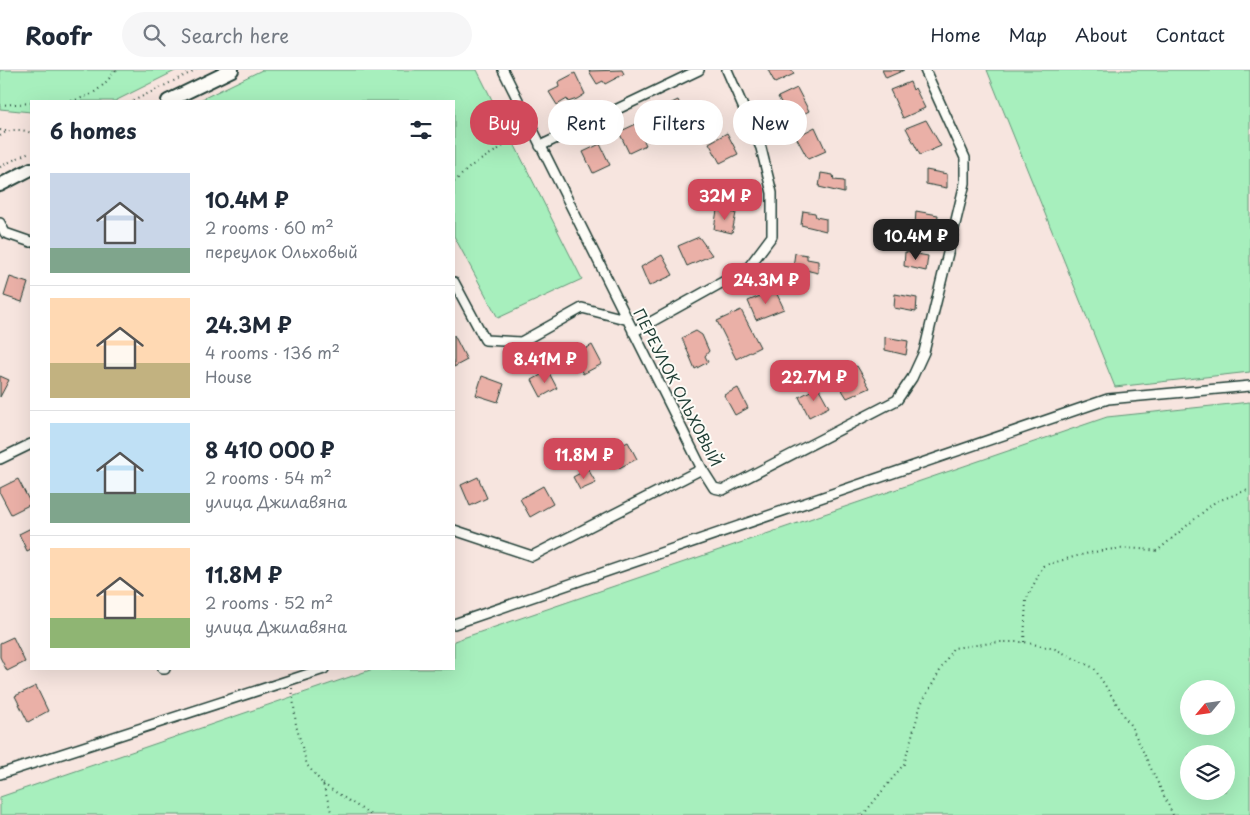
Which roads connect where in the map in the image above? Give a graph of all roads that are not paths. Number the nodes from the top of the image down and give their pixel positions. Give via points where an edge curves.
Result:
1 (232, 70) edge
2 (503, 70) edge
3 (699, 70) edge
4 (727, 70) edge
5 (925, 70) edge
6 (170, 100) edge
7 (540, 146) junction
8 (30, 170) edge
9 (0, 185) edge
10 (0, 223) edge
11 (30, 242) edge
12 (455, 284) edge
13 (625, 319) junction
14 (633, 332) junction
15 (1250, 386) edge
16 (30, 444) edge
17 (0, 459) edge
18 (702, 469) junction
19 (455, 530) edge
20 (455, 624) edge
21 (321, 670) edge
22 (0, 774) edge

1 - 6 main road
2 - 7 street, ПЕРЕУЛОК ОЛЬХОВЫЙ
3 - 7 street
4 - 14 street via 761,148 772,193 772,236 748,268
5 - 18 street, ПЕРЕУЛОК ОЛЬХОВЫЙ via 965,158 965,183 924,352 912,378 897,400 723,490 714,488
7 - 13 street, ПЕРЕУЛОК ОЛЬХОВЫЙ
8 - 9 main road
10 - 11 street via 4,233
12 - 13 street via 485,340 521,342 582,308
13 - 14 street, ПЕРЕУЛОК ОЛЬХОВЫЙ
14 - 18 street, ПЕРЕУЛОК ОЛЬХОВЫЙ
15 - 20 street via 1108,400
16 - 17 street
18 - 19 street via 532,556
21 - 22 street

